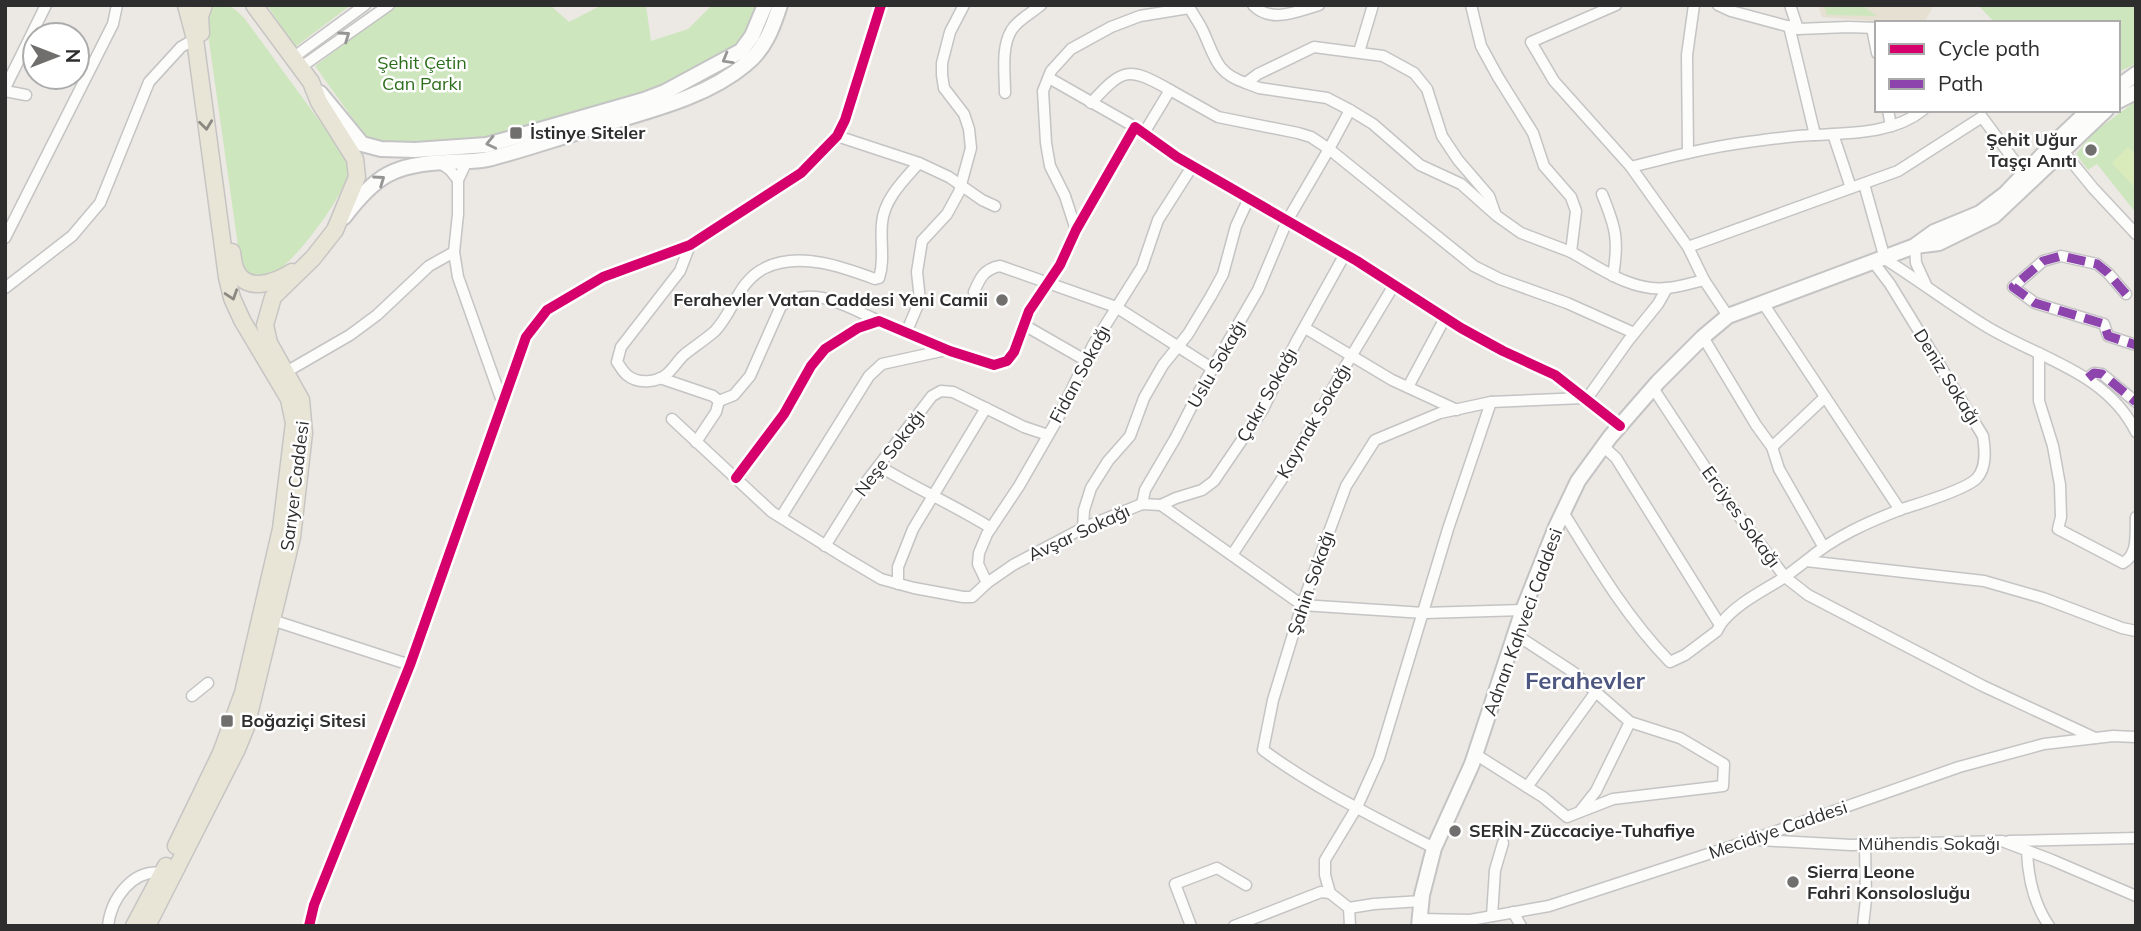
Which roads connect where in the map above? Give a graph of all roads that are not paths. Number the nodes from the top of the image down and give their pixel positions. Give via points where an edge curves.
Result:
1 (46, 5) edge
2 (117, 5) edge
3 (186, 5) edge
4 (204, 5) edge
5 (243, 5) edge
6 (254, 5) edge
7 (365, 5) edge
8 (389, 5) edge
9 (765, 5) edge
10 (780, 5) edge
11 (881, 5) edge
12 (964, 5) edge
13 (1041, 5) edge
14 (1253, 5) edge
15 (1319, 5) edge
16 (1373, 5) edge
17 (1471, 5) edge
18 (1616, 5) edge
19 (1694, 5) edge
20 (1718, 5) edge
21 (1790, 5) edge
22 (1188, 7) edge
23 (1604, 8) edge
24 (270, 26) junction
25 (1794, 27) junction
26 (1874, 28) edge
27 (195, 39) junction
28 (1359, 52) junction
29 (297, 62) junction
30 (199, 71) junction
31 (2136, 74) edge
32 (1049, 78) junction
33 (311, 82) junction
34 (1246, 83) junction
35 (2120, 86) edge
36 (5, 90) edge
37 (1170, 90) junction
38 (2136, 92) edge
39 (1005, 93) dead end
40 (26, 95) dead end
41 (2120, 100) edge
42 (1091, 103) junction
43 (1350, 110) junction
44 (1888, 112) edge
45 (1919, 112) edge
46 (2087, 112) edge
47 (2104, 112) edge
48 (1979, 113) edge
49 (1891, 126) junction
50 (1135, 127) junction
51 (1144, 133) junction
52 (1833, 134) junction
53 (1815, 135) junction
54 (837, 136) junction
55 (1329, 149) junction
56 (2062, 150) junction
57 (1688, 153) junction
58 (467, 161) junction
59 (438, 162) junction
60 (919, 163) junction
61 (1193, 165) junction
62 (1632, 167) junction
63 (2024, 174) junction
64 (212, 179) junction
65 (458, 180) junction
66 (1864, 184) junction
67 (961, 185) junction
68 (1851, 188) junction
69 (1602, 194) dead end
70 (1249, 198) junction
71 (995, 206) dead end
72 (1497, 216) junction
73 (1287, 221) junction
74 (335, 230) junction
75 (1076, 230) junction
76 (2136, 234) edge
77 (5, 238) edge
78 (690, 245) junction
79 (1915, 246) junction
80 (1688, 247) junction
81 (1571, 252) junction
82 (454, 253) junction
83 (1345, 254) junction
84 (313, 258) junction
85 (1879, 261) junction
86 (1613, 276) junction
87 (1704, 281) junction
88 (1048, 283) junction
89 (1394, 285) junction
90 (1926, 286) junction
91 (5, 288) edge
92 (1667, 288) junction
93 (974, 292) dead end
94 (2126, 294) dead end
95 (1763, 303) junction
96 (1116, 307) junction
97 (1728, 316) junction
98 (1445, 318) junction
99 (879, 321) junction
100 (1024, 326) junction
101 (1304, 327) junction
102 (906, 333) junction
103 (1634, 333) junction
104 (1703, 337) junction
105 (2136, 345) edge
106 (1178, 346) junction
107 (946, 349) junction
108 (2039, 353) junction
109 (1352, 355) junction
110 (1085, 360) junction
111 (1213, 369) junction
112 (286, 372) junction
113 (660, 378) junction
114 (2088, 378) junction
115 (1408, 387) junction
116 (1653, 388) junction
117 (1825, 397) junction
118 (1584, 399) junction
119 (719, 401) junction
120 (1491, 402) junction
121 (2136, 402) edge
122 (503, 405) junction
123 (986, 408) junction
124 (1457, 410) junction
125 (672, 419) dead end
126 (1620, 426) junction
127 (2136, 432) edge
128 (1048, 435) junction
129 (696, 442) junction
130 (1603, 446) junction
131 (1772, 446) junction
132 (879, 466) junction
133 (736, 478) junction
134 (934, 496) junction
135 (1142, 504) junction
136 (1161, 505) junction
137 (1900, 510) junction
138 (1563, 512) junction
139 (781, 517) junction
140 (2136, 517) edge
141 (991, 528) junction
142 (1083, 528) junction
143 (825, 546) junction
144 (1823, 546) junction
145 (1232, 555) junction
146 (1806, 561) junction
147 (1785, 577) junction
148 (987, 583) junction
149 (898, 584) junction
150 (1302, 605) junction
151 (1523, 610) junction
152 (1424, 613) junction
153 (272, 620) junction
154 (1720, 625) junction
155 (2136, 631) edge
156 (1515, 634) junction
157 (410, 665) junction
158 (208, 683) dead end
159 (1595, 693) junction
160 (192, 696) dead end
161 (1630, 722) junction
162 (2136, 737) edge
163 (2095, 738) junction
164 (1475, 754) junction
165 (1527, 787) junction
166 (1357, 807) junction
167 (1580, 812) junction
168 (2136, 838) edge
169 (1754, 839) junction
170 (2002, 841) junction
171 (1503, 843) dead end
172 (1865, 845) junction
173 (1434, 848) junction
174 (2027, 851) junction
175 (162, 873) junction
176 (1246, 885) dead end
177 (1330, 893) junction
178 (2136, 896) edge
179 (1422, 901) junction
180 (1349, 908) junction
181 (1513, 912) junction
182 (1492, 916) junction
183 (1419, 923) edge
184 (108, 926) edge
185 (134, 926) edge
186 (147, 926) edge
187 (309, 926) edge
188 (1191, 926) edge
189 (1234, 926) edge
190 (1350, 926) edge
191 (1521, 926) edge
192 (1863, 926) edge
193 (2049, 926) edge

1 - 36 street
2 - 77 street via 113,24
3 - 27 main road, Sarıyer Caddesi
4 - 30 main road
5 - 24 main road
6 - 24 main road, Sarıyer Caddesi
7 - 29 street
29 -> 8 street
9 -> 33 main road via 741,51 665,92 487,145 415,150 370,147 356,138
10 - 58 main road via 771,34 749,63 688,98
11 - 54 street
12 - 67 street via 950,32 942,63 944,88 964,114 969,129 971,148
13 - 39 street via 1010,32
14 - 15 street via 1281,16
16 - 28 street
17 - 81 street via 1481,46 1533,133 1544,166 1572,197 1576,211
18 - 23 street
19 - 57 street via 1687,55
20 - 25 street
21 - 25 street
22 - 32 street via 1111,27 1072,49
22 - 34 street via 1216,61 1231,78
23 - 62 street via 1531,42 1554,81
24 - 29 main road, Sarıyer Caddesi
25 - 26 street
25 - 53 street
27 - 30 main road, Sarıyer Caddesi
27 - 91 street via 181,47 149,82 100,203 72,236
28 - 34 street via 1314,47
28 - 72 street via 1383,56 1414,73 1427,89 1442,136 1489,195
29 - 33 main road, Sarıyer Caddesi
30 -> 64 main road, Sarıyer Caddesi
31 - 35 main road
32 - 42 street
32 - 75 street via 1043,91 1046,144
33 - 74 main road, Sarıyer Caddesi via 350,148 356,167 357,177
34 - 43 street via 1327,98
36 - 40 street
37 - 42 street via 1142,75 1126,75 1115,78
37 - 51 street
37 - 55 street via 1218,117 1311,137
38 - 41 main road
42 - 50 street
43 - 55 street, Uslu Sokağı
43 - 72 street via 1420,165 1461,184
44 - 49 street
45 - 49 street
46 - 63 main road, Adnan Kahveci Caddesi
47 - 56 main road, Adnan Kahveci Caddesi
48 - 63 street
48 - 66 street via 1898,171
49 - 52 street
50 - 51 street
50 - 75 street
51 - 61 street
52 - 53 street
52 - 68 street
53 - 57 street
54 - 60 street
54 - 78 street via 801,173
55 - 73 street, Uslu Sokağı
55 - 103 street via 1474,266
56 - 76 street
56 - 79 main road, Adnan Kahveci Caddesi via 1994,216 1939,243
57 - 62 street
58 - 59 main road
58 - 65 street
59 - 65 street
74 -> 59 main road via 366,190 385,175 407,166
60 - 67 street
60 - 113 street via 888,202 882,220 879,278 801,260 765,268 738,292 715,331
61 - 70 street
61 - 96 street, Fidan Sokağı via 1158,220 1142,267
62 - 80 street
63 - 79 main road, Adnan Kahveci Caddesi via 1980,213 1934,232
64 - 84 main road via 222,202 235,268 244,279 270,283
64 -> 175 main road, Sarıyer Caddesi via 232,298 289,399 293,423 281,530 237,714
65 - 82 street
66 - 68 street
66 - 85 street
67 - 71 street
67 - 102 street via 947,214 922,241 919,300
68 - 80 street
69 - 86 street via 1615,225
70 - 73 street
70 - 106 street via 1223,274
72 - 81 street via 1521,233
73 - 83 street
73 - 111 street, Uslu Sokağı via 1258,290
74 - 84 main road, Sarıyer Caddesi
75 - 88 street
78 - 113 street via 680,271 621,347 617,362 626,375 638,381
78 - 122 street via 603,277 547,310 526,337
79 - 85 main road, Adnan Kahveci Caddesi
79 - 90 street via 1916,263
80 - 87 street
81 - 86 street
82 - 112 street via 429,266 350,335
82 - 122 street via 458,277
83 - 89 street
83 - 101 street, Çakır Sokağı
84 - 112 main road, Sarıyer Caddesi via 273,298 265,325 269,343
85 - 90 street
85 - 95 main road, Adnan Kahveci Caddesi
85 - 137 street, Deniz Sokağı via 1983,436 1986,452 1977,478
86 - 92 street via 1634,285
87 - 92 street
87 - 97 street
88 - 93 street via 1000,266 984,272
88 - 96 street
88 - 100 street
89 - 98 street
89 - 109 street, Kaymak Sokağı
90 - 108 street via 1983,324
92 - 103 street
94 - 105 street via 2097,264 2061,256 2043,261 2013,287 2035,303 2104,324 2108,336
95 - 97 main road, Adnan Kahveci Caddesi
95 - 117 street
96 - 106 street
96 - 110 street, Fidan Sokağı
97 - 104 main road, Adnan Kahveci Caddesi
98 - 115 street
98 - 118 street via 1555,376
99 - 102 street
99 - 119 street via 814,295 789,300 781,306 750,376 734,395
99 - 133 street via 825,349
100 - 107 street via 1014,352 995,365
100 - 110 street
101 - 109 street
101 - 136 street, Çakır Sokağı via 1263,409 1214,481 1202,491
102 - 107 street
103 - 118 street
104 - 116 main road, Adnan Kahveci Caddesi
104 - 131 street
106 - 111 street
106 - 142 street via 1144,398 1130,436 1091,488
107 - 139 street via 882,364 870,376
108 - 114 street
108 - 140 street via 2039,401 2060,485 2058,529 2123,563 2135,549
109 - 115 street
109 - 145 street, Kaymak Sokağı via 1282,479
110 - 128 street, Fidan Sokağı
111 - 135 street, Uslu Sokağı via 1145,490
112 - 153 main road, Sarıyer Caddesi via 301,400 304,433 292,537
113 - 119 street
114 - 121 street via 2102,374
114 - 127 street via 2118,403
115 - 124 street
116 - 126 main road, Adnan Kahveci Caddesi
116 - 147 street, Erciyes Sokağı via 1726,499
117 - 131 street
117 - 137 street
118 - 120 street, Şahin Sokağı
118 - 126 street
119 - 129 street
120 - 124 street, Şahin Sokağı
120 - 152 street
122 - 157 street
123 - 128 street, Neşe Sokağı
123 - 132 street, Neşe Sokağı via 953,392 932,396
123 - 134 street
124 - 150 street, Şahin Sokağı via 1375,440 1346,486
125 - 129 street, Avşar Sokağı
126 - 130 main road, Adnan Kahveci Caddesi
128 - 141 street, Fidan Sokağı
129 - 133 street, Avşar Sokağı
130 - 138 main road, Adnan Kahveci Caddesi
130 - 154 street via 1616,458
131 - 144 street via 1779,469
132 - 134 street
132 - 143 street, Neşe Sokağı
133 - 139 street, Avşar Sokağı
134 - 141 street
134 - 149 street via 906,545
135 - 136 street, Avşar Sokağı
135 - 142 street, Avşar Sokağı
136 - 145 street
137 - 144 street, Deniz Sokağı
138 - 151 main road, Adnan Kahveci Caddesi
138 - 154 street, Erciyes Sokağı via 1647,639 1670,662
139 - 143 street, Avşar Sokağı
141 - 148 street, Fidan Sokağı via 978,564
142 - 148 street, Avşar Sokağı
143 - 149 street, Avşar Sokağı
144 - 146 street, Deniz Sokağı
145 - 150 street
146 - 147 street, Deniz Sokağı
146 - 155 street via 1984,581
147 - 154 street, Erciyes Sokağı
147 - 163 street via 1808,595
148 - 149 street, Avşar Sokağı via 972,597
150 - 152 street
150 - 166 street, Şahin Sokağı via 1273,699 1263,750
151 - 152 street
151 - 156 main road, Adnan Kahveci Caddesi
152 - 166 street via 1379,758
153 - 157 street
153 - 186 main road, Sarıyer Caddesi via 246,727
156 - 159 street via 1573,672
156 - 164 main road, Adnan Kahveci Caddesi
157 - 187 street
158 - 160 street
159 - 161 street
159 - 165 street
161 - 167 street via 1596,791
161 - 167 street via 1681,738 1724,764 1723,786 1613,799
162 - 163 street, Mecidiye Caddesi
163 - 169 street, Mecidiye Caddesi via 2045,744 1959,767
164 - 165 street
164 - 173 main road, Adnan Kahveci Caddesi
165 - 167 street via 1567,817
166 - 173 street, Şahin Sokağı
166 - 177 street via 1325,860
168 - 170 street
169 - 172 street, Mühendis Sokağı
169 - 181 street, Mecidiye Caddesi via 1549,906
170 - 172 street, Mühendis Sokağı
170 - 174 street, Mühendis Sokağı
171 - 182 street via 1495,870
172 - 192 street
173 - 179 main road, Adnan Kahveci Caddesi
174 - 178 street, Mühendis Sokağı
174 - 193 street via 2028,877
175 - 184 street via 144,874 131,881 117,896
175 - 185 main road, Sarıyer Caddesi
176 - 188 street via 1217,868 1175,884
177 - 180 street
177 - 189 street via 1321,892
179 - 180 street
179 - 183 main road, Adnan Kahveci Caddesi
180 - 190 street
181 - 182 street, Mecidiye Caddesi
181 - 191 street
182 - 183 street, Mecidiye Caddesi

